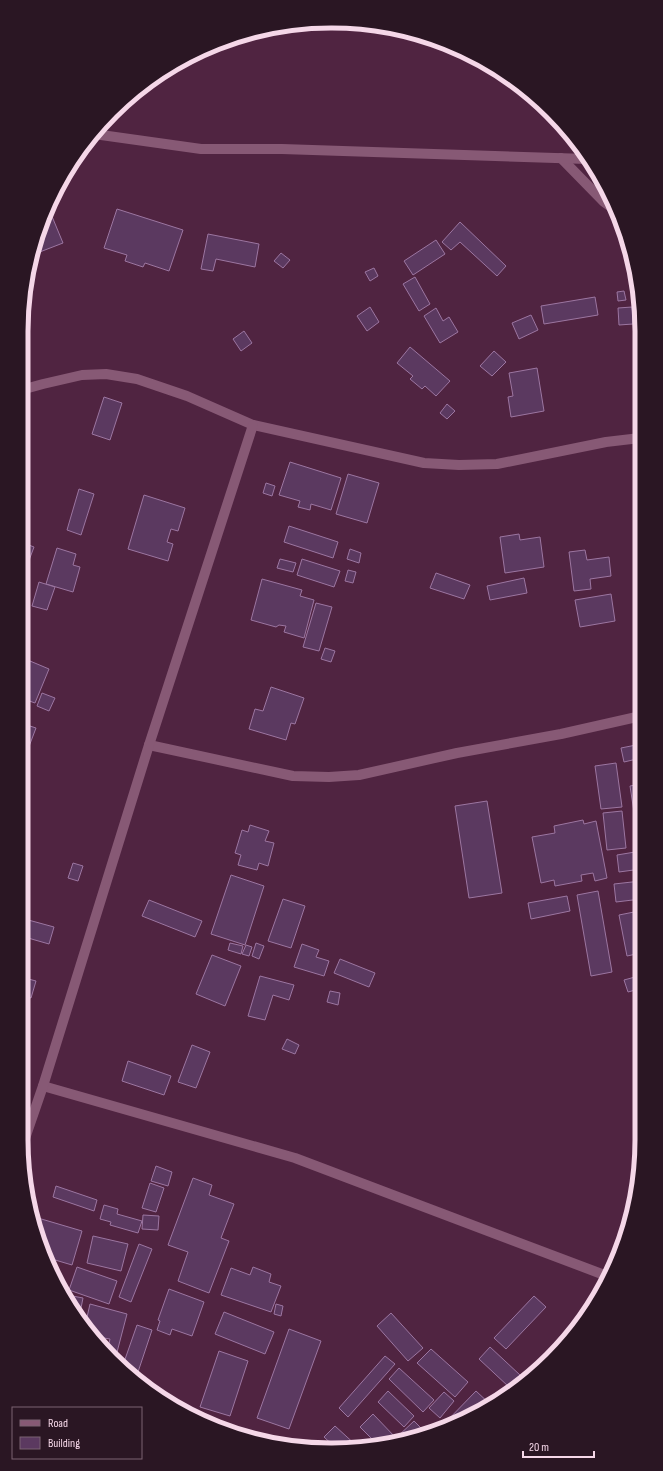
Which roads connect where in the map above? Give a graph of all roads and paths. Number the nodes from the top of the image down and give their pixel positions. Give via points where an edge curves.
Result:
1 (100, 135) edge
2 (561, 158) junction
3 (581, 159) edge
4 (607, 204) edge
5 (28, 388) edge
6 (253, 425) junction
7 (635, 439) edge
8 (635, 717) edge
9 (149, 745) junction
10 (43, 1086) junction
11 (28, 1130) edge
12 (604, 1275) edge

1 - 2 street via 201,149 282,149
2 - 3 street
2 - 4 street
5 - 6 street via 82,375 106,374 137,379 188,396
6 - 7 street via 424,463 459,465 497,464
6 - 9 street
8 - 9 street via 561,734 457,752 352,776 293,776
9 - 10 street
10 - 11 street
10 - 12 street via 295,1158

